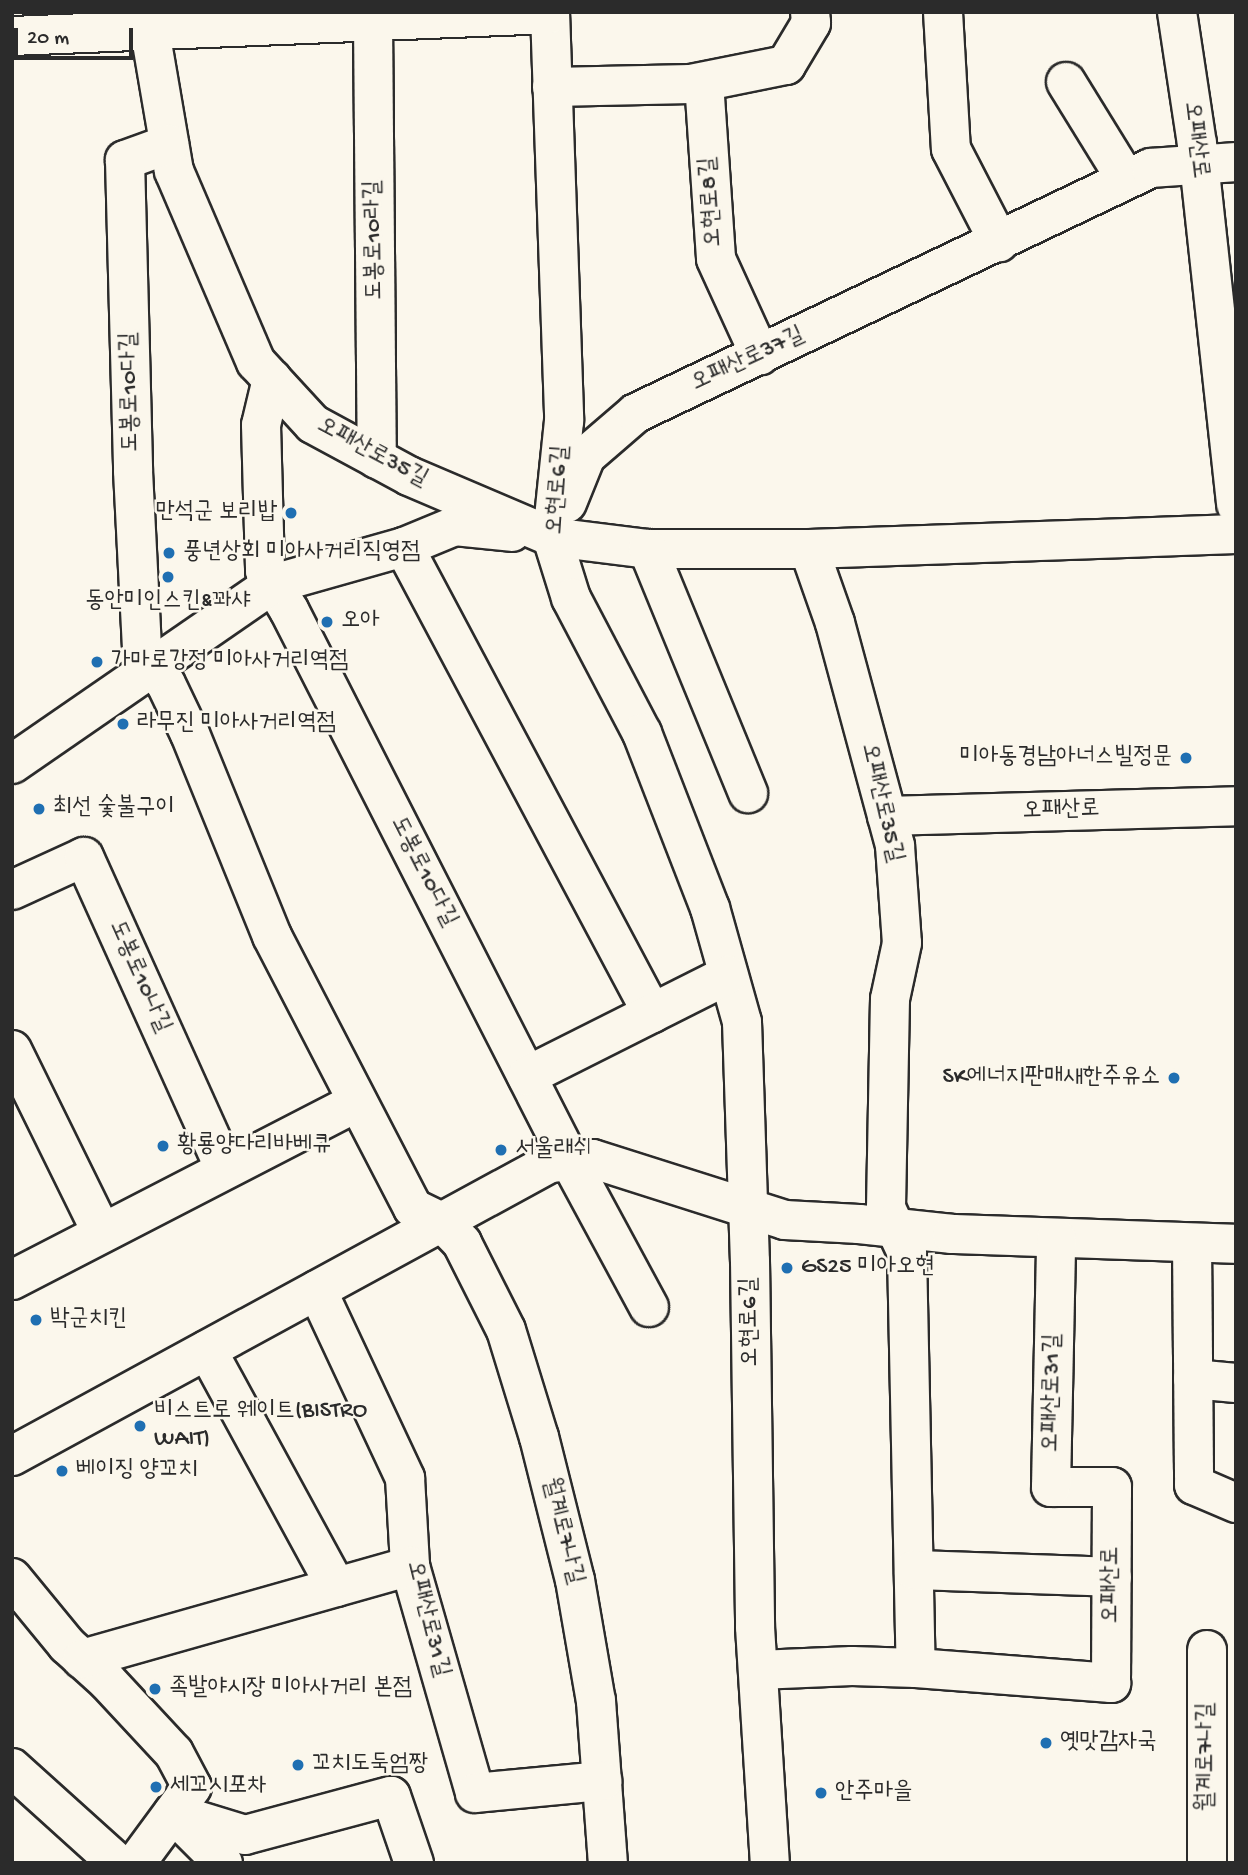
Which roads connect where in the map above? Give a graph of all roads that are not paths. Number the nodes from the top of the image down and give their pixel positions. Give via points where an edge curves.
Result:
1 (810, 12) edge
2 (943, 12) edge
3 (1177, 12) edge
4 (550, 13) edge
5 (373, 22) junction
6 (13, 31) edge
7 (150, 31) junction
8 (704, 82) junction
9 (1066, 82) dead end
10 (552, 87) junction
11 (169, 144) junction
12 (1217, 162) edge
13 (1126, 179) junction
14 (999, 242) junction
15 (1223, 265) edge
16 (761, 355) junction
17 (272, 379) junction
18 (1232, 435) edge
19 (377, 459) junction
20 (1236, 505) edge
21 (1236, 534) edge
22 (552, 537) junction
23 (404, 547) junction
24 (648, 549) junction
25 (809, 550) junction
26 (273, 584) junction
27 (154, 666) junction
28 (12, 764) edge
29 (748, 793) dead end
30 (1236, 806) edge
31 (887, 816) junction
32 (12, 890) edge
33 (728, 975) junction
34 (652, 1013) junction
35 (12, 1050) edge
36 (527, 1076) junction
37 (357, 1102) junction
38 (570, 1161) junction
39 (225, 1169) junction
40 (748, 1210) junction
41 (442, 1222) junction
42 (897, 1228) junction
43 (102, 1233) junction
44 (1056, 1238) junction
45 (1192, 1243) junction
46 (1236, 1244) edge
47 (12, 1280) edge
48 (317, 1290) junction
49 (649, 1307) dead end
50 (208, 1350) junction
51 (1193, 1380) junction
52 (1236, 1382) edge
53 (12, 1456) edge
54 (1112, 1486) joint
55 (1236, 1503) edge
56 (410, 1566) junction
57 (914, 1570) junction
58 (1112, 1577) junction
59 (12, 1578) edge
60 (336, 1587) junction
61 (1207, 1650) dead end
62 (82, 1659) junction
63 (916, 1668) junction
64 (758, 1670) junction
65 (12, 1768) edge
66 (602, 1781) junction
67 (173, 1813) junction
68 (117, 1863) edge
69 (136, 1863) edge
70 (223, 1863) edge
71 (414, 1863) edge
72 (608, 1863) edge
73 (770, 1863) edge
74 (1207, 1863) edge

1 - 8 street via 811,23 786,65
2 - 14 street via 951,149
3 - 12 street, 오패산로
4 - 5 street
4 - 10 street, 오현로6길
5 - 7 street
5 - 19 street, 도봉로10라길
6 - 7 street
7 - 11 street, 오패산로35길
8 - 10 street
8 - 16 street, 오현로8길 via 716,259
9 - 13 street
10 - 22 street, 오현로6길 via 564,421
11 - 17 street, 오패산로35길 via 174,171 256,362
11 - 27 street, 도봉로10다길 via 125,160 142,649
12 - 13 street, 오패산로37길 via 1151,167
12 - 15 street, 오패산로
13 - 14 street, 오패산로37길
14 - 16 street, 오패산로37길
15 - 18 street, 오패산로
16 - 22 street, 오패산로37길 via 636,413 586,456
17 - 19 street, 오패산로35길 via 313,424
17 - 26 street, 도봉로10다길 via 261,425 265,571
18 - 20 street, 오패산로
19 - 22 street, 오패산로35길
21 - 25 street, 오패산로35길
22 - 23 street via 455,526
22 - 24 street, 오패산로35길
22 - 33 street, 오현로6길 via 571,598 642,733 710,908
23 - 26 street
23 - 34 street
24 - 25 street, 오패산로35길
24 - 29 street
25 - 31 street, 오패산로35길 via 835,624
26 - 27 street
26 - 36 street, 도봉로10다길
27 - 28 street
27 - 37 street, 도봉로10다길 via 190,734 272,936
30 - 31 street, 오패산로
31 - 42 street, 오패산로35길 via 895,846 902,943 890,999 886,1194 886,1208
32 - 39 street, 도봉로10나길 via 85,857
33 - 34 street
33 - 40 street, 오현로6길 via 742,1022
34 - 36 street
35 - 43 street
36 - 38 street, 도봉로10다길
37 - 39 street
37 - 41 street, 도봉로10다길 via 413,1208
38 - 40 street via 593,1159 715,1195
38 - 41 street via 550,1163
38 - 49 street
39 - 43 street
40 - 42 street via 785,1220
40 - 64 street, 오현로6길
41 - 48 street
41 - 66 street, 월계로7나길 via 462,1243 506,1330 539,1437 577,1593 596,1701
42 - 44 street
42 - 57 street via 907,1253
43 - 47 street
44 - 45 street
44 - 54 street, 오패산로31길 via 1051,1487
45 - 46 street
45 - 51 street
48 - 50 street
48 - 56 street, 오패산로31길 via 405,1478
50 - 53 street
50 - 60 street
51 - 52 street
51 - 55 street via 1194,1485
54 - 58 street, 오패산로
56 - 60 street
56 - 66 street, 오패산로31길 via 475,1793
57 - 58 street
57 - 63 street
58 - 63 street, 오패산로 via 1111,1684
59 - 62 street
60 - 62 street
61 - 74 street, 월계로7나길
62 - 67 street via 174,1754 192,1787
63 - 64 street
64 - 73 street, 오현로6길
65 - 68 street
66 - 72 street, 월계로7나길
67 - 69 street
67 - 70 street
67 - 71 street via 245,1835 391,1796

